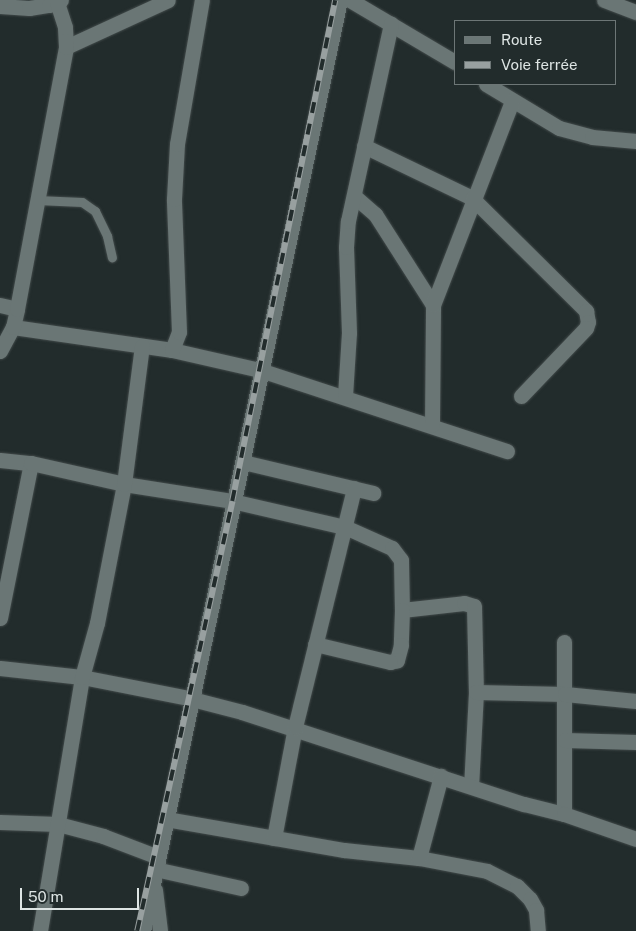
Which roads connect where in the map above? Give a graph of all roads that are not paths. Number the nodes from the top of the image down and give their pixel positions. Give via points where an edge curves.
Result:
1 (168, 0) edge
2 (202, 0) edge
3 (340, 0) edge
4 (350, 0) edge
5 (604, 0) edge
6 (59, 1) edge
7 (0, 6) edge
8 (636, 12) edge
9 (391, 24) junction
10 (66, 47) junction
11 (454, 61) edge
12 (488, 85) edge
13 (512, 101) junction
14 (636, 142) edge
15 (364, 146) junction
16 (354, 196) junction
17 (472, 198) junction
18 (37, 200) junction
19 (112, 257) dead end
20 (0, 305) edge
21 (433, 305) junction
22 (17, 309) junction
23 (13, 326) junction
24 (142, 346) junction
25 (172, 350) junction
26 (0, 351) edge
27 (263, 371) junction
28 (345, 396) junction
29 (521, 396) dead end
30 (432, 425) junction
31 (507, 450) dead end
32 (0, 460) edge
33 (243, 462) junction
34 (31, 463) junction
35 (124, 484) junction
36 (354, 488) junction
37 (373, 493) dead end
38 (234, 502) junction
39 (345, 527) junction
40 (402, 610) junction
41 (0, 618) edge
42 (564, 642) dead end
43 (316, 644) junction
44 (0, 668) edge
45 (82, 678) junction
46 (476, 692) junction
47 (565, 694) junction
48 (193, 700) junction
49 (636, 701) edge
50 (295, 727) junction
51 (565, 740) junction
52 (636, 742) edge
53 (441, 776) junction
54 (471, 786) junction
55 (564, 814) junction
56 (166, 820) junction
57 (0, 822) edge
58 (58, 824) junction
59 (274, 838) junction
60 (636, 839) edge
61 (420, 858) junction
62 (156, 868) junction
63 (241, 888) dead end
64 (40, 931) edge
65 (143, 931) edge
66 (160, 931) edge
67 (538, 931) edge

1 - 10 street
2 - 25 street via 177,144 174,199 178,332
3 - 27 street
4 - 9 street
5 - 8 street
6 - 7 street via 29,8
6 - 10 street
9 - 11 street
9 - 15 street
10 - 18 street
12 - 13 street
13 - 14 street via 559,128 592,137
13 - 17 street
15 - 16 street
15 - 17 street
16 - 21 street via 375,214
16 - 28 street via 346,246 350,333
17 - 21 street
17 - 29 street via 588,316 586,328
18 - 19 lane via 82,202 95,211 107,236
18 - 22 street
20 - 22 street
21 - 30 street
22 - 23 street
23 - 24 street
23 - 26 street
24 - 25 street
24 - 35 street
25 - 27 street
27 - 28 street
27 - 33 street
28 - 30 street
30 - 31 street
32 - 34 street
33 - 36 street
33 - 38 street
34 - 35 street
34 - 41 street
35 - 38 street
35 - 45 street via 99,614
36 - 37 street
36 - 39 street
38 - 39 street
38 - 48 street
39 - 40 street via 392,548 401,560
39 - 43 street
40 - 43 street via 397,660 390,662
40 - 46 street via 464,603 474,606
42 - 47 street
43 - 50 street
44 - 45 street
45 - 48 street
45 - 58 street
46 - 47 street
46 - 54 street
47 - 49 street
47 - 51 street
48 - 50 street
48 - 56 street
50 - 53 street
50 - 59 street
51 - 52 street
51 - 55 street
53 - 54 street
53 - 61 street
54 - 55 street
55 - 60 street
56 - 59 street
56 - 62 street
57 - 58 street
58 - 62 street via 103,836
58 - 64 street
59 - 61 street
61 - 67 street via 487,871 517,886 530,898 536,910
62 - 63 street
62 - 65 street
62 - 66 street

